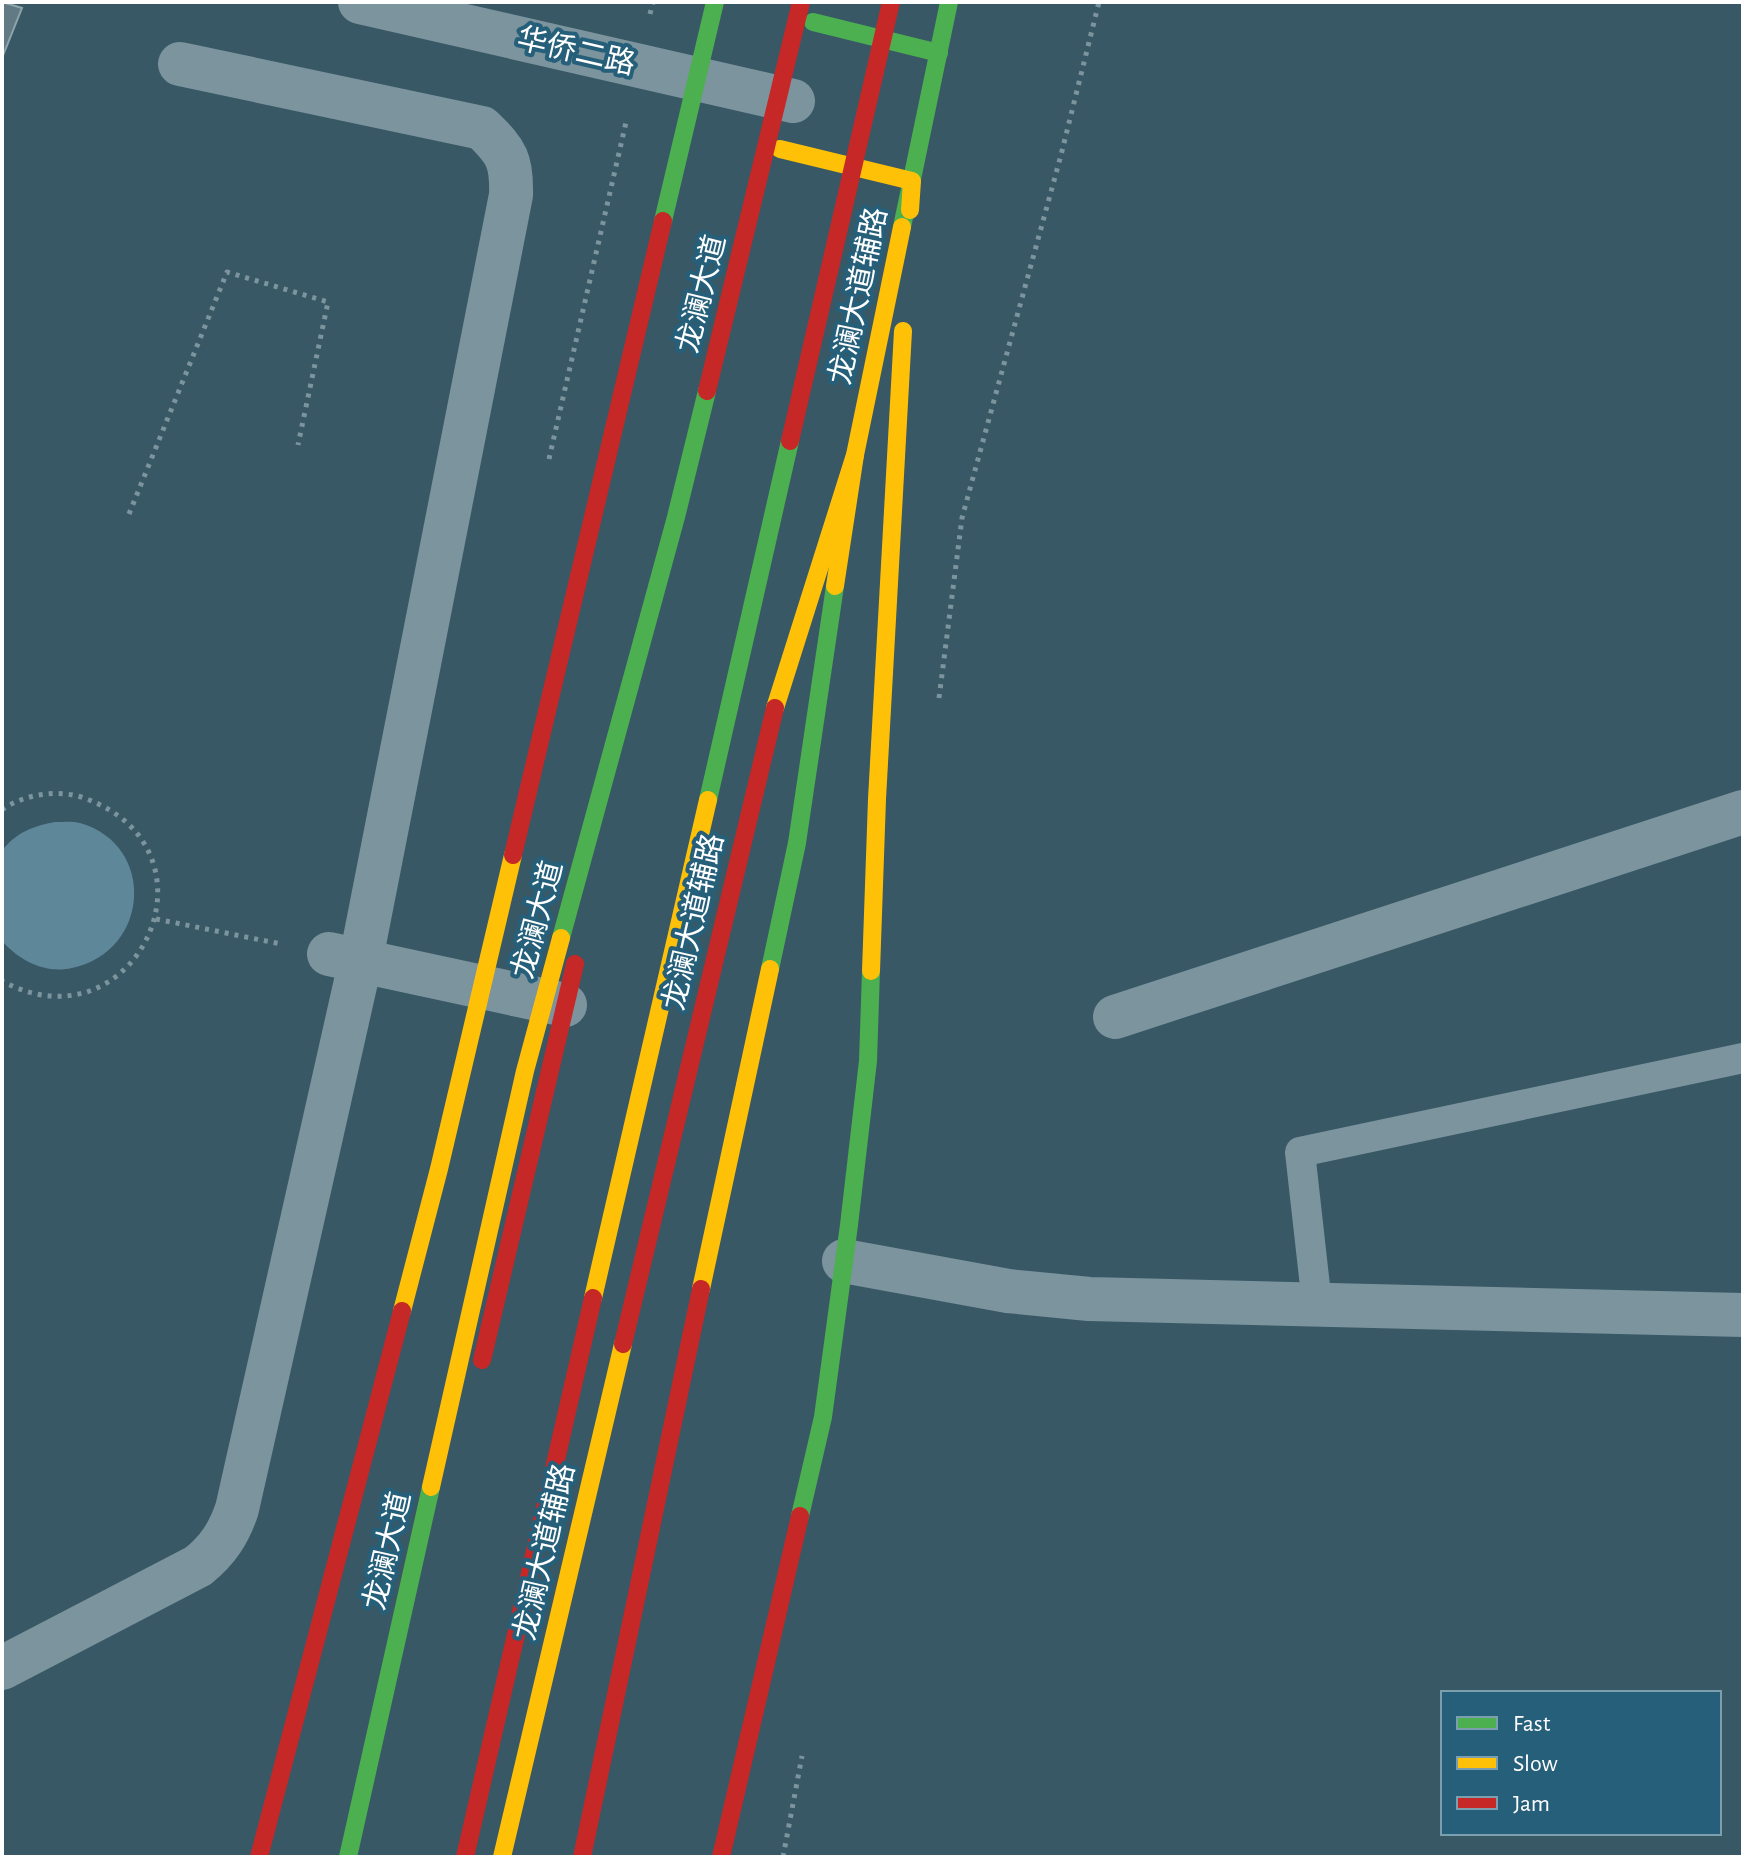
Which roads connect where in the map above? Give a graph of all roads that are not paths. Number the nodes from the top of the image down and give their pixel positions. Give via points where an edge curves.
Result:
1 (360, 2) edge
2 (715, 2) edge
3 (801, 2) edge
4 (817, 2) edge
5 (891, 2) edge
6 (949, 2) edge
7 (813, 22) junction
8 (939, 53) junction
9 (180, 64) dead end
10 (793, 101) junction
11 (780, 149) junction
12 (912, 181) junction
13 (855, 455) junction
14 (1743, 812) edge
15 (604, 852) dead end
16 (580, 944) dead end
17 (345, 956) junction
18 (565, 1005) junction
19 (1115, 1017) dead end
20 (1743, 1058) edge
21 (844, 1261) junction
22 (1317, 1304) junction
23 (1743, 1315) edge
24 (478, 1377) dead end
25 (2, 1668) edge
26 (395, 1733) dead end
27 (259, 1857) edge
28 (348, 1857) edge
29 (366, 1857) edge
30 (465, 1857) edge
31 (502, 1857) edge
32 (582, 1857) edge
33 (721, 1857) edge

1 - 10 street, 华侨二路
2 - 27 main road, bridge via 439,1169
3 - 28 main road, 龙澜大道, bridge via 676,517 525,1071
4 - 7 main road
5 - 30 main road, bridge
6 - 8 main road, 龙澜大道辅路
7 - 8 main road
7 - 10 main road
8 - 12 main road, 龙澜大道辅路
9 - 17 street via 482,128 502,147 511,168 511,195
10 - 11 main road
11 - 12 main road
11 - 15 main road
12 - 13 main road, 龙澜大道辅路
12 - 21 main road via 877,799 868,1061
13 - 31 main road, 龙澜大道辅路 via 770,723
13 - 32 main road via 797,843
14 - 19 street
16 - 18 main road
17 - 18 street
17 - 25 street via 229,1530 198,1566
18 - 24 main road
20 - 22 lane via 1300,1152
21 - 22 street via 1076,1298
21 - 33 main road via 823,1417
22 - 23 street
26 - 29 main road

